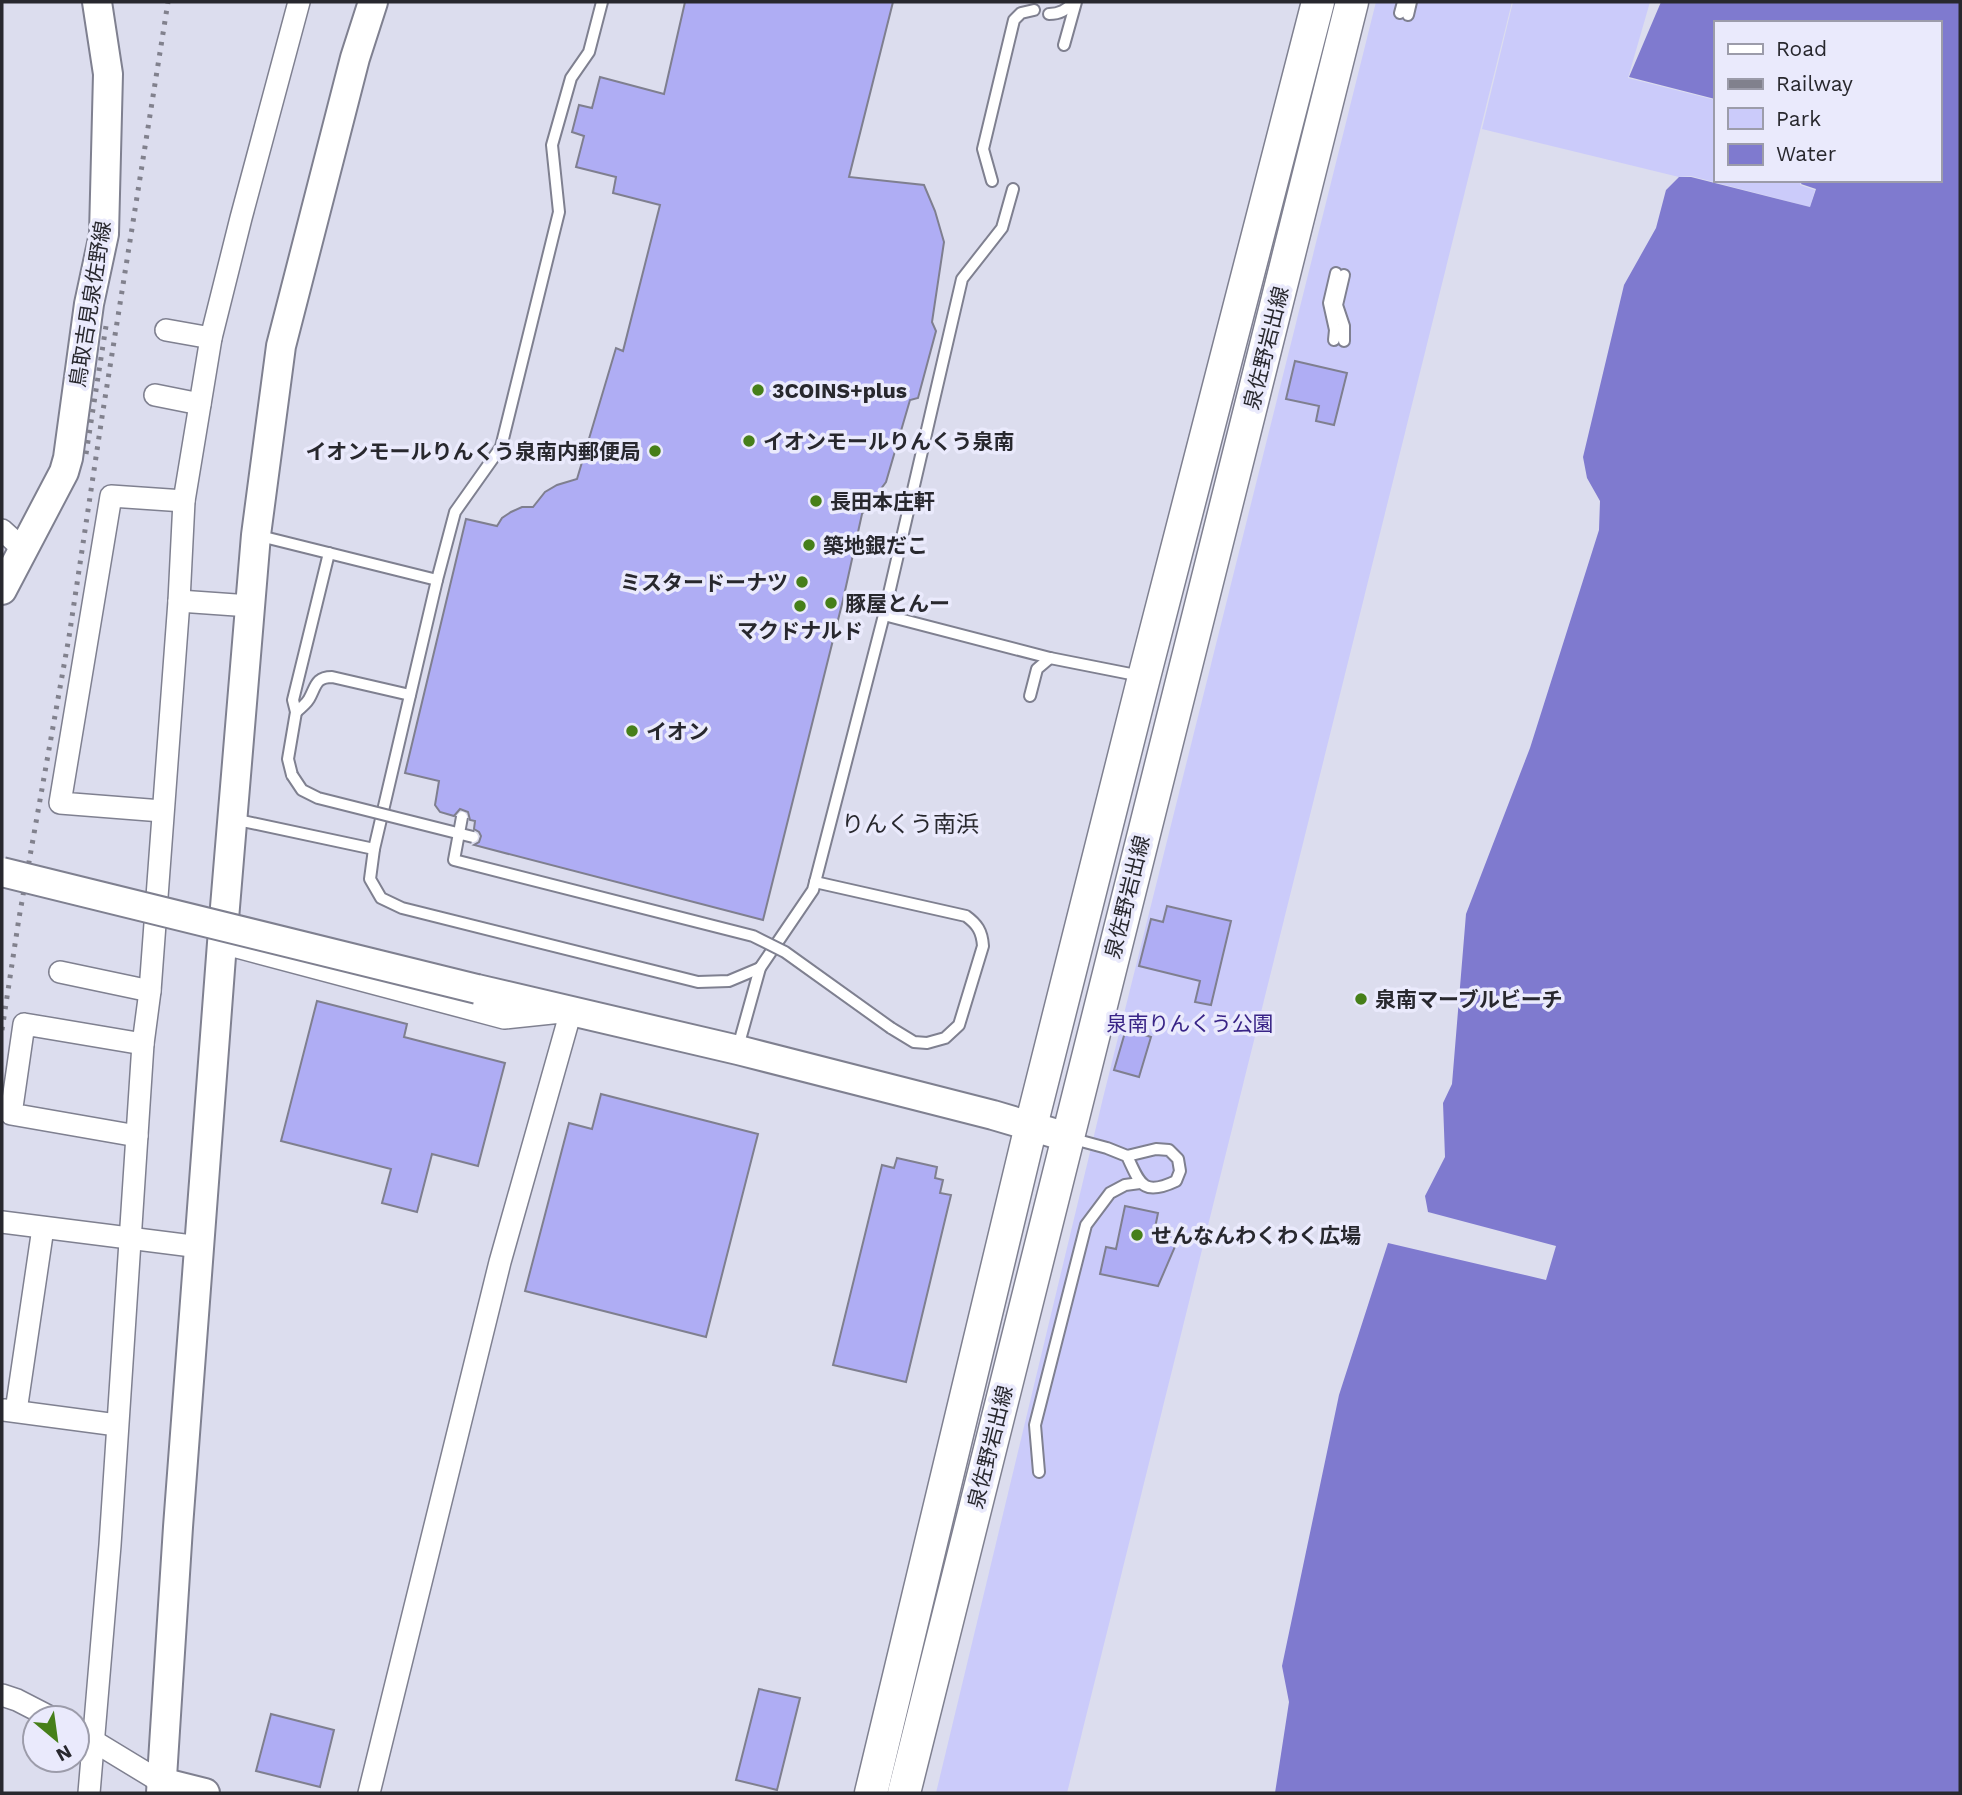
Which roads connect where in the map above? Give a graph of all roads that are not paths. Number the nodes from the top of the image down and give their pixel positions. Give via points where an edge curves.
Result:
1 (97, 2) edge
2 (299, 2) edge
3 (373, 2) edge
4 (602, 2) edge
5 (1075, 2) edge
6 (1318, 2) edge
7 (1352, 2) edge
8 (1411, 2) edge
9 (1034, 10) dead end
10 (1404, 10) edge
11 (1048, 14) dead end
12 (1064, 45) dead end
13 (992, 181) dead end
14 (1013, 189) dead end
15 (1340, 274) dead end
16 (166, 330) dead end
17 (211, 338) junction
18 (1339, 340) dead end
19 (155, 395) dead end
20 (200, 404) junction
21 (184, 501) junction
22 (2, 530) edge
23 (256, 535) junction
24 (23, 549) junction
25 (329, 553) junction
26 (437, 580) junction
27 (2, 590) edge
28 (179, 601) junction
29 (250, 606) junction
30 (884, 615) junction
31 (1050, 658) junction
32 (1144, 677) junction
33 (410, 695) junction
34 (1030, 696) dead end
35 (296, 712) junction
36 (162, 811) junction
37 (462, 817) dead end
38 (232, 819) junction
39 (473, 837) dead end
40 (374, 849) junction
41 (2, 872) edge
42 (816, 881) junction
43 (222, 943) junction
44 (760, 968) junction
45 (60, 972) dead end
46 (150, 991) junction
47 (570, 1011) junction
48 (143, 1044) junction
49 (738, 1050) junction
50 (1031, 1126) junction
51 (137, 1136) junction
52 (1066, 1137) junction
53 (1127, 1156) junction
54 (1140, 1183) junction
55 (2, 1222) edge
56 (43, 1228) junction
57 (131, 1238) junction
58 (200, 1247) junction
59 (9, 1410) edge
60 (117, 1424) junction
61 (1039, 1472) dead end
62 (2, 1695) edge
63 (25, 1704) edge
64 (89, 1704) edge
65 (91, 1740) edge
66 (88, 1774) edge
67 (161, 1788) edge
68 (89, 1793) edge
69 (205, 1793) edge
70 (369, 1793) edge
71 (871, 1793) edge
72 (904, 1793) edge

1 - 24 street, 鳥取吉見泉佐野線 via 108,74 104,234 89,304 68,458
2 - 17 street
3 - 23 street via 281,346
4 - 26 lane via 589,51 570,78 552,145 559,212 502,443 455,512
5 - 11 lane via 1057,14
5 - 12 lane
6 - 32 main road, 泉佐野岩出線
7 - 52 main road, 泉佐野岩出線
8 - 10 lane
9 - 13 lane via 1014,20 983,149
14 - 30 lane via 1002,228 962,279
15 - 18 lane via 1337,305 1344,326
16 - 17 street
17 - 20 street
19 - 20 street
20 - 21 street
21 - 28 street
21 - 36 street via 111,496 61,803
22 - 24 street
23 - 25 lane
23 - 29 street
24 - 27 street, 鳥取吉見泉佐野線
25 - 26 lane
25 - 35 lane via 293,700
26 - 33 lane
28 - 29 street
28 - 36 street
29 - 38 street
30 - 31 lane
30 - 42 lane
31 - 32 lane
31 - 34 lane via 1037,668
32 - 50 main road, 泉佐野岩出線
33 - 35 lane via 324,677
33 - 40 lane
35 - 39 lane, bridge via 288,759 302,790
36 - 46 street
37 - 42 lane, bridge via 454,860 753,936 785,952 914,1042 945,1038 959,1025 984,946 975,922
38 - 40 lane
38 - 43 street
40 - 44 lane via 370,879 380,898 402,908 698,982 729,981
41 - 47 street, bridge
42 - 44 lane
43 - 47 street via 504,1018
43 - 58 street
44 - 49 lane
45 - 46 street
46 - 48 street
47 - 49 street
47 - 70 street via 500,1262
48 - 51 street
48 - 51 street via 24,1024 11,1114
49 - 50 street
50 - 52 street
50 - 71 main road, 泉佐野岩出線
51 - 57 street
52 - 53 lane
52 - 72 main road, 泉佐野岩出線
53 - 54 lane
53 - 54 lane via 1156,1149 1169,1150 1178,1158 1176,1181 1158,1188
54 - 61 lane via 1110,1193 1086,1225 1035,1425
55 - 56 street
56 - 57 street
56 - 59 street
57 - 58 street
57 - 60 street
58 - 67 street
59 - 60 street
60 - 64 street via 110,1545
62 - 63 street
65 - 67 street
66 - 68 street
67 - 69 street

